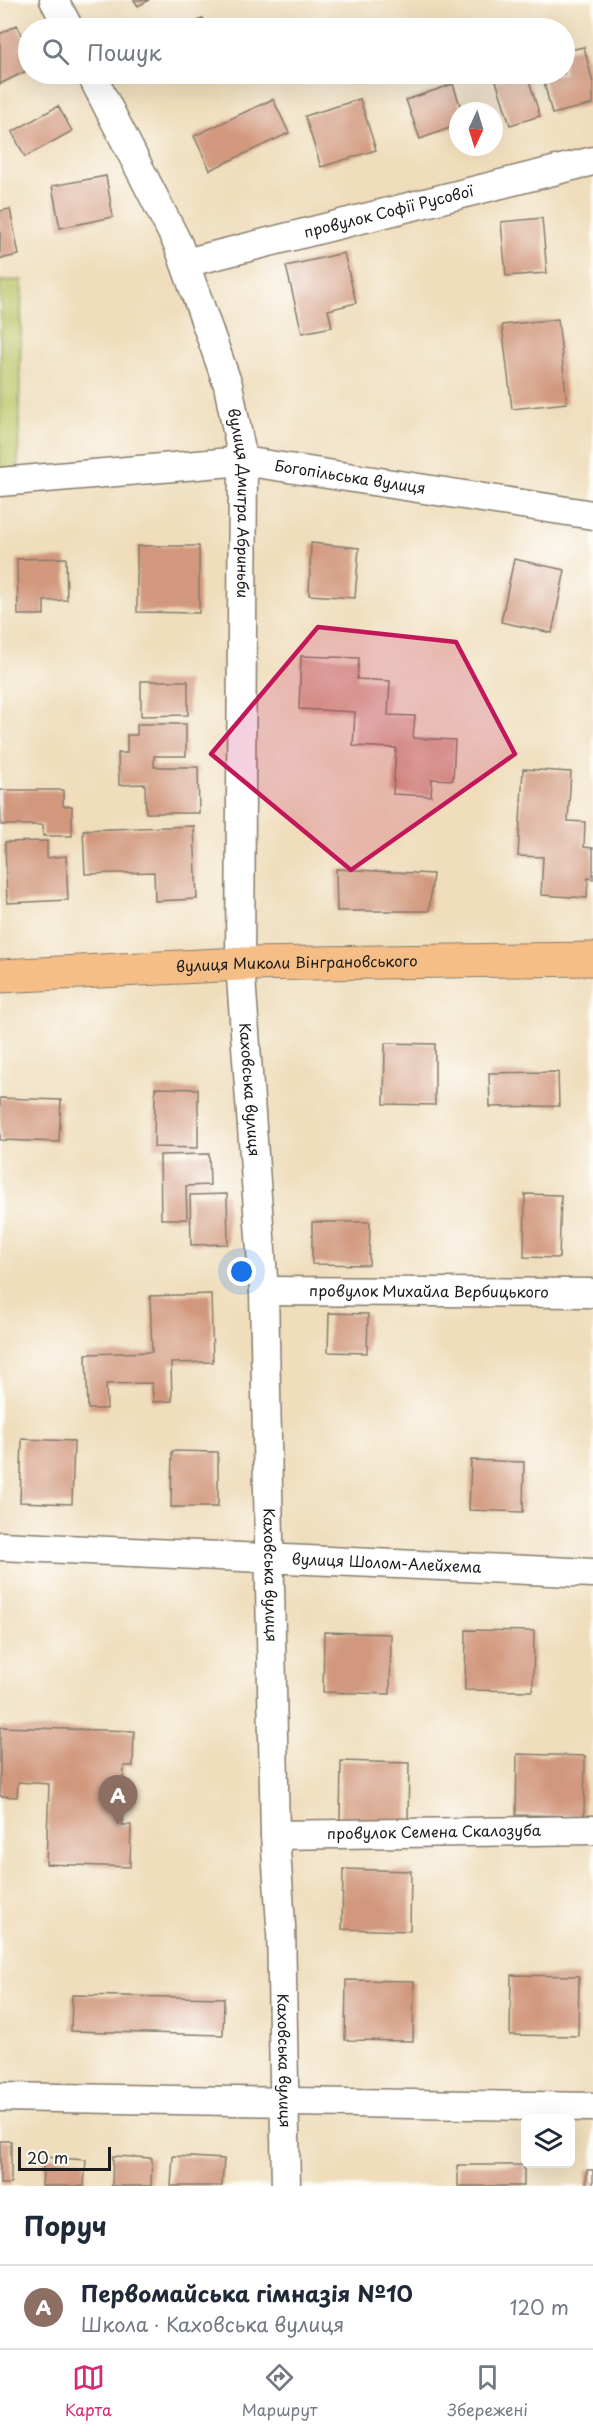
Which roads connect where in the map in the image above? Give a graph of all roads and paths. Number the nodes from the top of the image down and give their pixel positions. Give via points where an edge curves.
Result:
1 (54, 0) edge
2 (64, 18) edge
3 (96, 84) edge
4 (593, 161) edge
5 (185, 263) junction
6 (243, 461) junction
7 (0, 482) edge
8 (593, 515) edge
9 (593, 959) edge
10 (240, 964) junction
11 (0, 976) edge
12 (264, 1291) junction
13 (593, 1293) edge
14 (0, 1546) edge
15 (271, 1559) junction
16 (593, 1573) edge
17 (593, 1830) edge
18 (275, 1835) junction
19 (0, 2097) edge
20 (285, 2102) junction
21 (593, 2107) edge
22 (286, 2186) edge

1 - 2 street
3 - 5 street, вулиця Дмитра Абриньби
4 - 5 street, провулок Софії Русової
5 - 6 street, вулиця Дмитра Абриньби via 228,385
6 - 7 street, Богопільська вулиця
6 - 8 street, Богопільська вулиця
6 - 10 street, вулиця Дмитра Абриньби
9 - 10 main road, вулиця Миколи Вінграновського
10 - 11 main road, вулиця Миколи Вінграновського
10 - 12 street, Каховська вулиця
12 - 13 street, провулок Михайла Вербицького
12 - 15 street, Каховська вулиця
14 - 15 street, вулиця Шолом-Алейхема
15 - 16 street, вулиця Шолом-Алейхема
15 - 18 street, Каховська вулиця
17 - 18 street, провулок Семена Скалозуба
18 - 20 street, Каховська вулиця
19 - 20 street
20 - 21 street
20 - 22 street, Каховська вулиця

